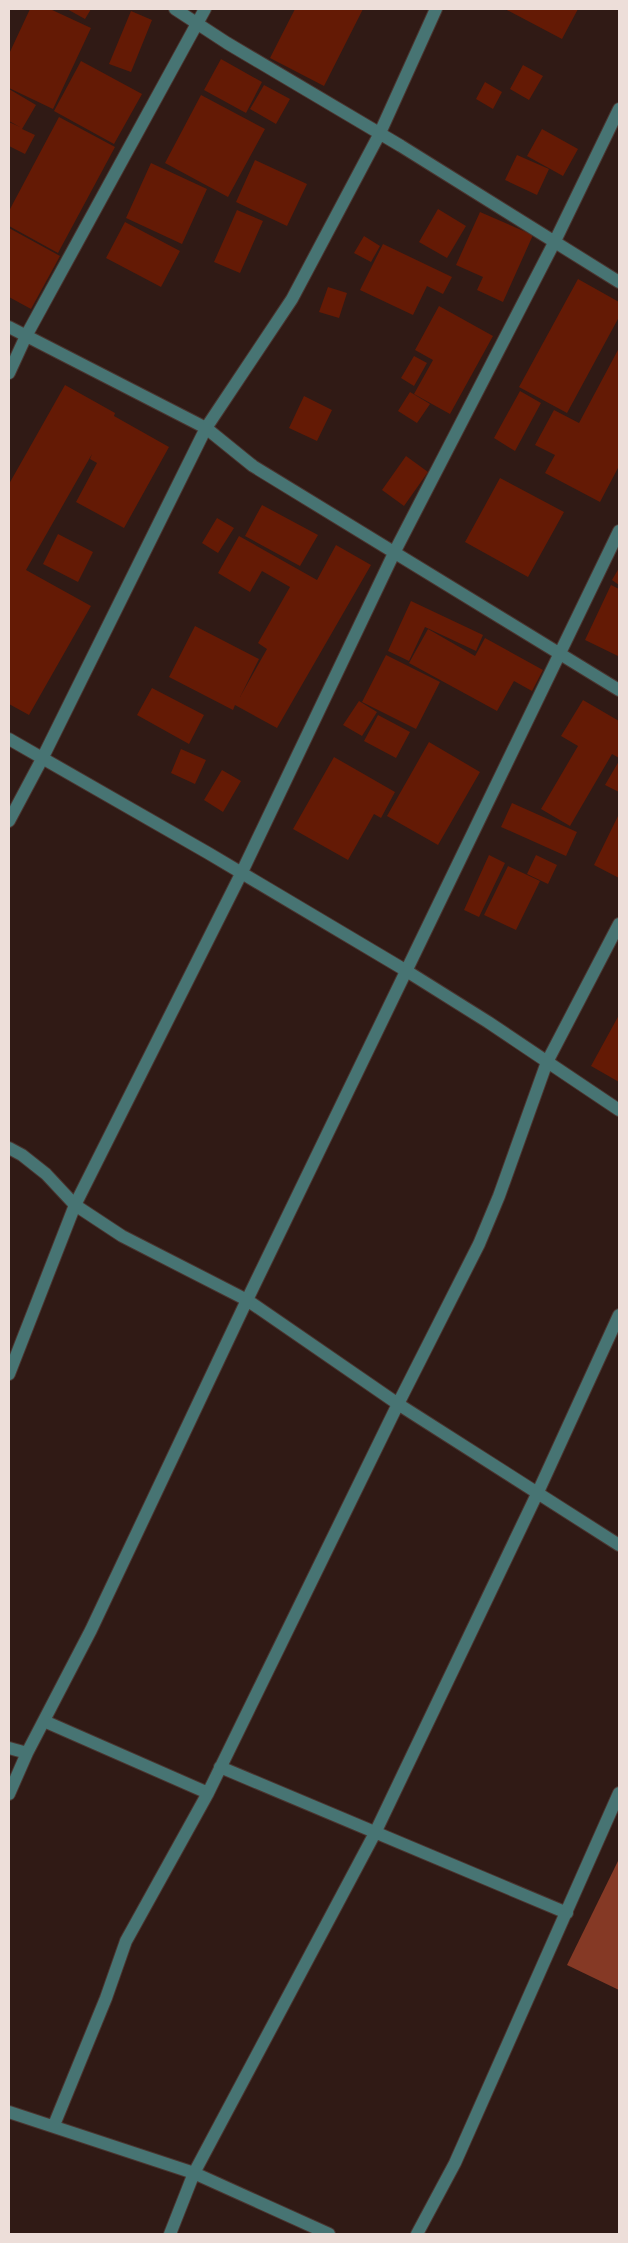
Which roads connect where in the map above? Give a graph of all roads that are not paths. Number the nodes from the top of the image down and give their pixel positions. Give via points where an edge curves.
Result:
1 (175, 9) edge
2 (205, 9) edge
3 (436, 9) edge
4 (198, 24) junction
5 (619, 109) edge
6 (379, 135) junction
7 (555, 241) junction
8 (619, 282) edge
9 (9, 326) edge
10 (26, 336) junction
11 (9, 373) edge
12 (206, 428) junction
13 (619, 531) edge
14 (395, 551) junction
15 (560, 655) junction
16 (619, 690) edge
17 (9, 739) edge
18 (42, 760) junction
19 (9, 821) edge
20 (241, 874) junction
21 (619, 924) edge
22 (405, 970) junction
23 (547, 1062) junction
24 (619, 1110) edge
25 (9, 1148) edge
26 (75, 1206) junction
27 (246, 1300) junction
28 (619, 1315) edge
29 (9, 1374) edge
30 (398, 1404) junction
31 (538, 1492) junction
32 (619, 1545) edge
33 (44, 1721) junction
34 (9, 1748) edge
35 (27, 1753) junction
36 (220, 1767) junction
37 (208, 1793) junction
38 (619, 1793) edge
39 (9, 1794) edge
40 (375, 1834) junction
41 (566, 1913) junction
42 (9, 2112) edge
43 (54, 2125) junction
44 (194, 2173) junction
45 (170, 2234) edge
46 (329, 2234) edge
47 (417, 2234) edge

1 - 4 street
2 - 4 street
3 - 6 street
4 - 6 street
4 - 10 street
5 - 7 street
6 - 7 street
6 - 12 street via 292,299
7 - 8 street
7 - 14 street
9 - 10 street
10 - 11 street
10 - 12 street
12 - 14 street via 253,466
12 - 18 street
13 - 15 street
14 - 15 street
14 - 20 street
15 - 16 street
15 - 22 street
17 - 18 street
18 - 19 street
18 - 20 street via 208,852
20 - 22 street
20 - 26 street
21 - 23 street
22 - 23 street
22 - 27 street
23 - 24 street
23 - 30 street via 479,1244
25 - 26 street via 46,1174
26 - 27 street via 122,1236
26 - 29 street
27 - 30 street
27 - 33 street via 91,1630
28 - 31 street
30 - 31 street
30 - 36 street
31 - 32 street
31 - 40 street
33 - 35 street
33 - 37 street
34 - 35 street
35 - 39 street
36 - 37 street
36 - 40 street
37 - 43 street via 126,1941
38 - 41 street
40 - 41 street
40 - 44 street
41 - 47 street via 455,2163
42 - 43 street
43 - 44 street
44 - 45 street
44 - 46 street

